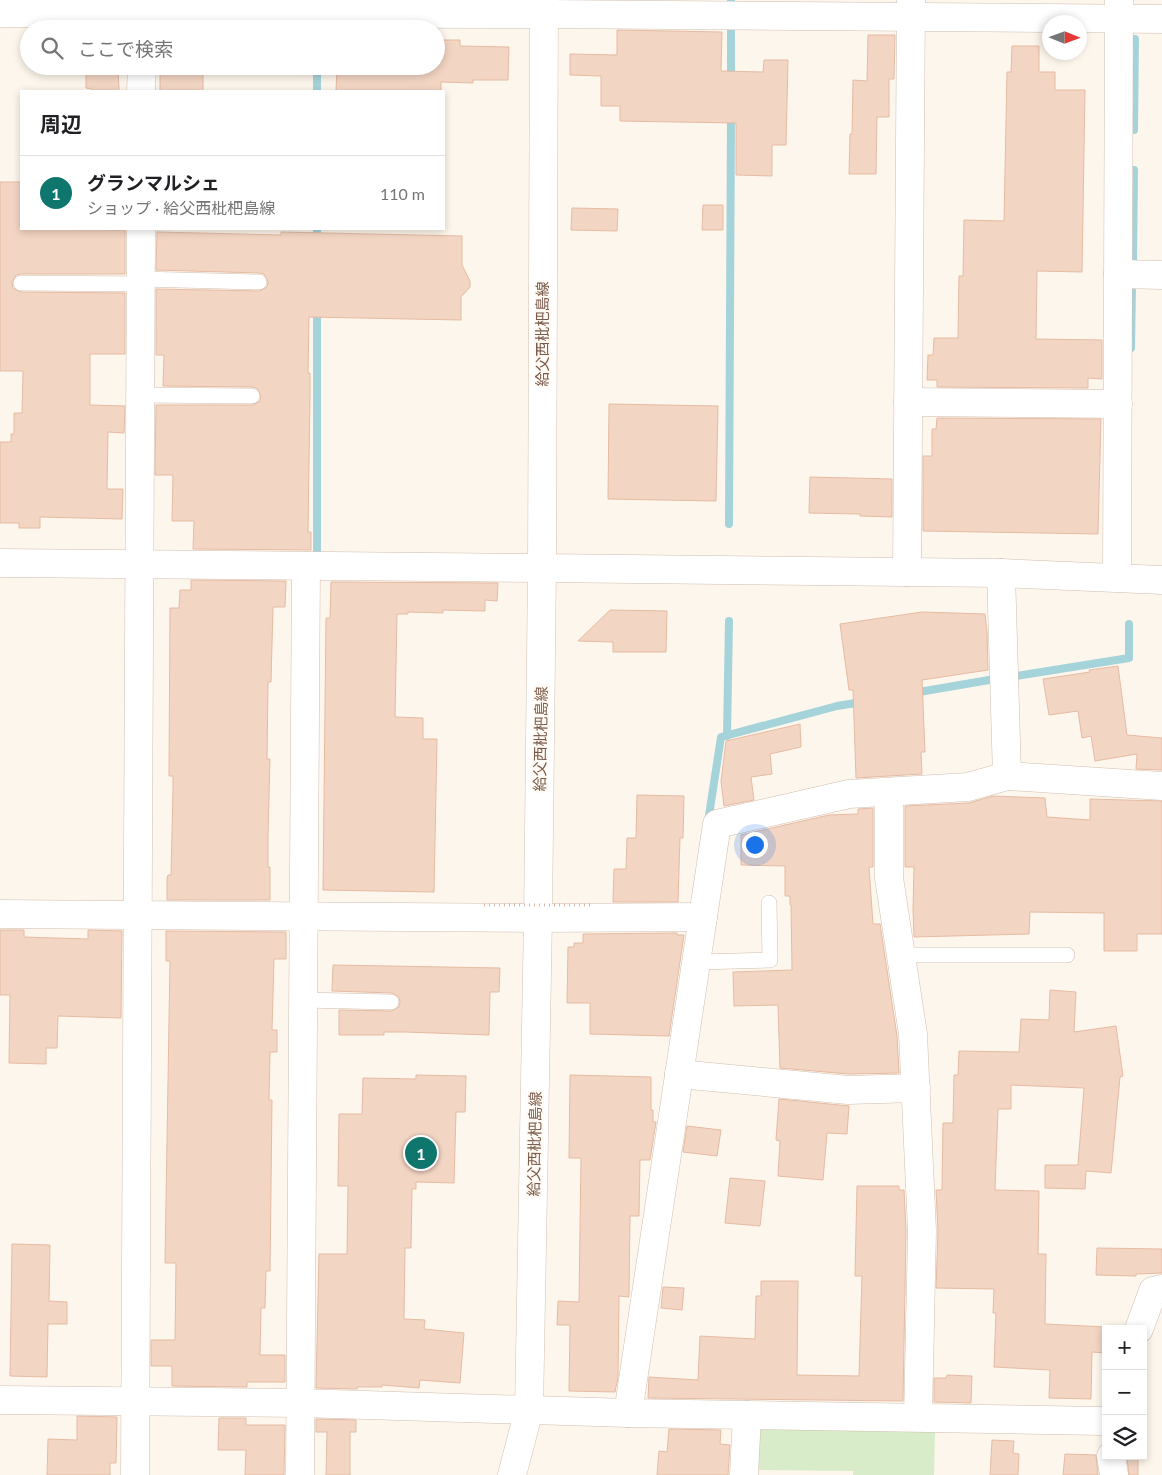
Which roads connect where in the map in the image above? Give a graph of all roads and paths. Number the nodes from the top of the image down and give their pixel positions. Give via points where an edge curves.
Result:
1 (543, 7) edge
2 (911, 9) edge
3 (1119, 10) edge
4 (0, 13) edge
5 (142, 14) edge
6 (1162, 19) edge
7 (142, 75) edge
8 (142, 90) edge
9 (141, 230) edge
10 (1118, 274) junction
11 (1162, 275) edge
12 (22, 282) dead end
13 (141, 282) junction
14 (259, 282) dead end
15 (140, 395) junction
16 (252, 396) dead end
17 (908, 402) junction
18 (1118, 404) junction
19 (0, 563) edge
20 (140, 564) junction
21 (306, 566) junction
22 (542, 568) junction
23 (906, 572) junction
24 (1001, 572) junction
25 (1117, 577) junction
26 (1162, 580) edge
27 (1006, 776) junction
28 (1162, 786) edge
29 (889, 793) junction
30 (769, 903) dead end
31 (484, 905) dead end
32 (594, 905) dead end
33 (0, 914) edge
34 (138, 915) junction
35 (303, 916) junction
36 (703, 917) junction
37 (538, 918) junction
38 (1067, 954) dead end
39 (901, 955) junction
40 (696, 962) junction
41 (303, 1000) junction
42 (391, 1002) dead end
43 (679, 1074) junction
44 (916, 1088) junction
45 (1162, 1289) edge
46 (1140, 1325) edge
47 (0, 1400) edge
48 (136, 1401) junction
49 (300, 1403) junction
50 (529, 1410) junction
51 (628, 1413) junction
52 (747, 1415) junction
53 (918, 1417) junction
54 (1102, 1423) edge
55 (1112, 1460) edge
56 (135, 1475) edge
57 (300, 1475) edge
58 (512, 1475) edge
59 (744, 1475) edge
60 (1114, 1475) edge

1 - 2 street
1 - 5 street
1 - 22 street, 給父西枇杷島線
2 - 3 street
2 - 17 street
3 - 6 street
3 - 10 street
4 - 5 street
7 - 8 street
9 - 13 street
10 - 11 street
10 - 18 street
12 - 13 lane
13 - 14 lane
13 - 15 street
15 - 16 lane
15 - 20 street
17 - 18 street
17 - 23 street
18 - 25 street
19 - 20 street
20 - 21 street
20 - 34 street
21 - 22 street
21 - 35 street
22 - 23 street
22 - 37 street, 給父西枇杷島線
23 - 24 street
24 - 25 street
24 - 27 street
25 - 26 street
27 - 28 street
27 - 29 street via 968,787
29 - 36 street via 849,794 717,824
29 - 39 street via 889,878
30 - 40 lane via 770,960
31 - 32 path, bridge
33 - 34 street
34 - 35 street
34 - 48 street
35 - 37 street
35 - 41 street
36 - 37 street
36 - 40 street
37 - 50 street, 給父西枇杷島線
38 - 39 lane
39 - 44 street via 913,1034
40 - 43 street
41 - 42 lane
41 - 49 street
43 - 44 street via 848,1090
43 - 51 street
44 - 53 street via 922,1231
45 - 46 street via 1153,1291
47 - 48 street
48 - 49 street
48 - 56 street
49 - 50 street
49 - 57 street
50 - 51 street
50 - 58 street, 給父西枇杷島線
51 - 52 street
52 - 53 street
52 - 59 street
53 - 54 street
55 - 60 street

